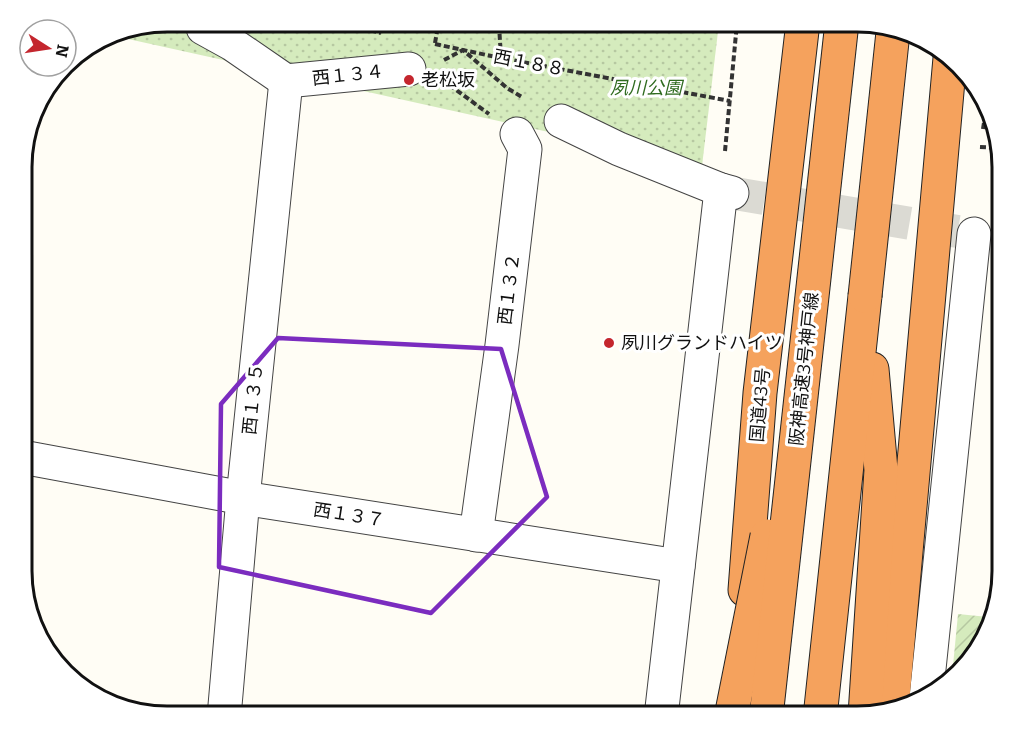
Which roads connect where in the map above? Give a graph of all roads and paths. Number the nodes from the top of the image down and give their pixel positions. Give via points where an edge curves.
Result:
1 (210, 32) edge
2 (378, 32) edge
3 (437, 32) edge
4 (500, 32) edge
5 (736, 32) edge
6 (802, 32) edge
7 (841, 32) edge
8 (383, 33) dead end
9 (893, 37) edge
10 (435, 44) junction
11 (463, 50) junction
12 (417, 55) junction
13 (501, 58) junction
14 (950, 69) edge
15 (286, 81) junction
16 (444, 81) dead end
17 (730, 101) junction
18 (561, 121) joint
19 (517, 134) joint
20 (726, 144) dead end
21 (980, 147) dead end
22 (990, 148) edge
23 (979, 233) edge
24 (866, 296) junction
25 (811, 311) junction
26 (32, 459) edge
27 (243, 498) junction
28 (476, 535) junction
29 (678, 566) junction
30 (927, 687) edge
31 (893, 701) edge
32 (866, 705) edge
33 (225, 706) edge
34 (662, 706) edge
35 (734, 706) edge
36 (735, 706) edge
37 (767, 706) edge
38 (821, 706) edge

1 - 15 street
2 - 8 path
3 - 10 path
4 - 13 path
5 - 17 path
6 - 35 highway, 国道43号 via 760,393
7 - 25 highway, 阪神高速3号神戸線, bridge
9 - 24 highway, bridge
10 - 11 path, 西１８８
10 - 12 path, 西１８８
11 - 12 path via 435,65
11 - 13 path, 西１８８
11 - 18 path via 507,88
12 - 15 street, 西１３４
13 - 17 path, 西１８８
14 - 31 highway
15 - 27 street, 西１３５
16 - 19 path
17 - 20 path
18 - 29 street via 619,149 727,191
19 - 28 street, 西１３２ via 525,149
21 - 22 path
23 - 30 street
24 - 32 highway via 881,470
24 - 38 highway
25 - 36 highway, bridge
25 - 37 highway, 阪神高速3号神戸線, bridge
26 - 27 street, 西１３７
27 - 28 street, 西１３７
27 - 33 street, 西１３５
28 - 29 street, 西１３７
29 - 34 street

